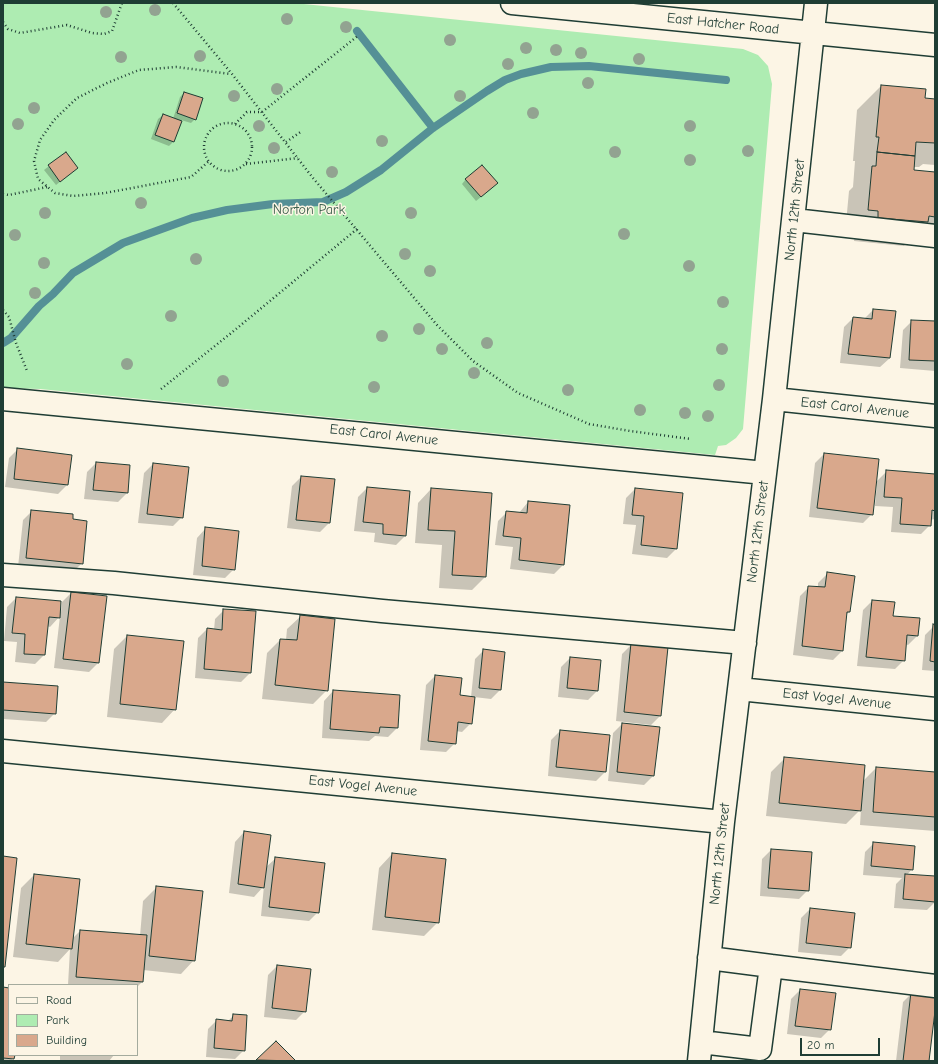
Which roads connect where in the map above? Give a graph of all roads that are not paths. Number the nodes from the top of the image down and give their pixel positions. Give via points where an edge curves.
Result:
1 (512, 3) edge
2 (816, 3) edge
3 (813, 32) junction
4 (935, 45) edge
5 (794, 220) junction
6 (935, 236) edge
7 (3, 399) edge
8 (774, 400) junction
9 (935, 416) edge
10 (765, 473) junction
11 (3, 575) edge
12 (745, 643) junction
13 (739, 689) junction
14 (935, 709) edge
15 (3, 751) edge
16 (723, 822) junction
17 (709, 958) junction
18 (771, 966) junction
19 (935, 986) edge
20 (700, 1051) edge

1 - 3 street, East Hatcher Road
2 - 3 street, North 12th Street
3 - 4 street, East Hatcher Road
3 - 5 street, North 12th Street
5 - 6 street
5 - 8 street, North 12th Street
7 - 10 street, East Carol Avenue
8 - 9 street, East Carol Avenue
8 - 10 street, North 12th Street
10 - 12 street, North 12th Street
11 - 12 street via 114,583 382,611
12 - 13 street, North 12th Street
13 - 14 street, East Vogel Avenue
13 - 16 street, North 12th Street
15 - 16 street, East Vogel Avenue
16 - 17 street, North 12th Street
17 - 18 street
17 - 20 street, North 12th Street
18 - 19 street
18 - 20 street via 760,1049

